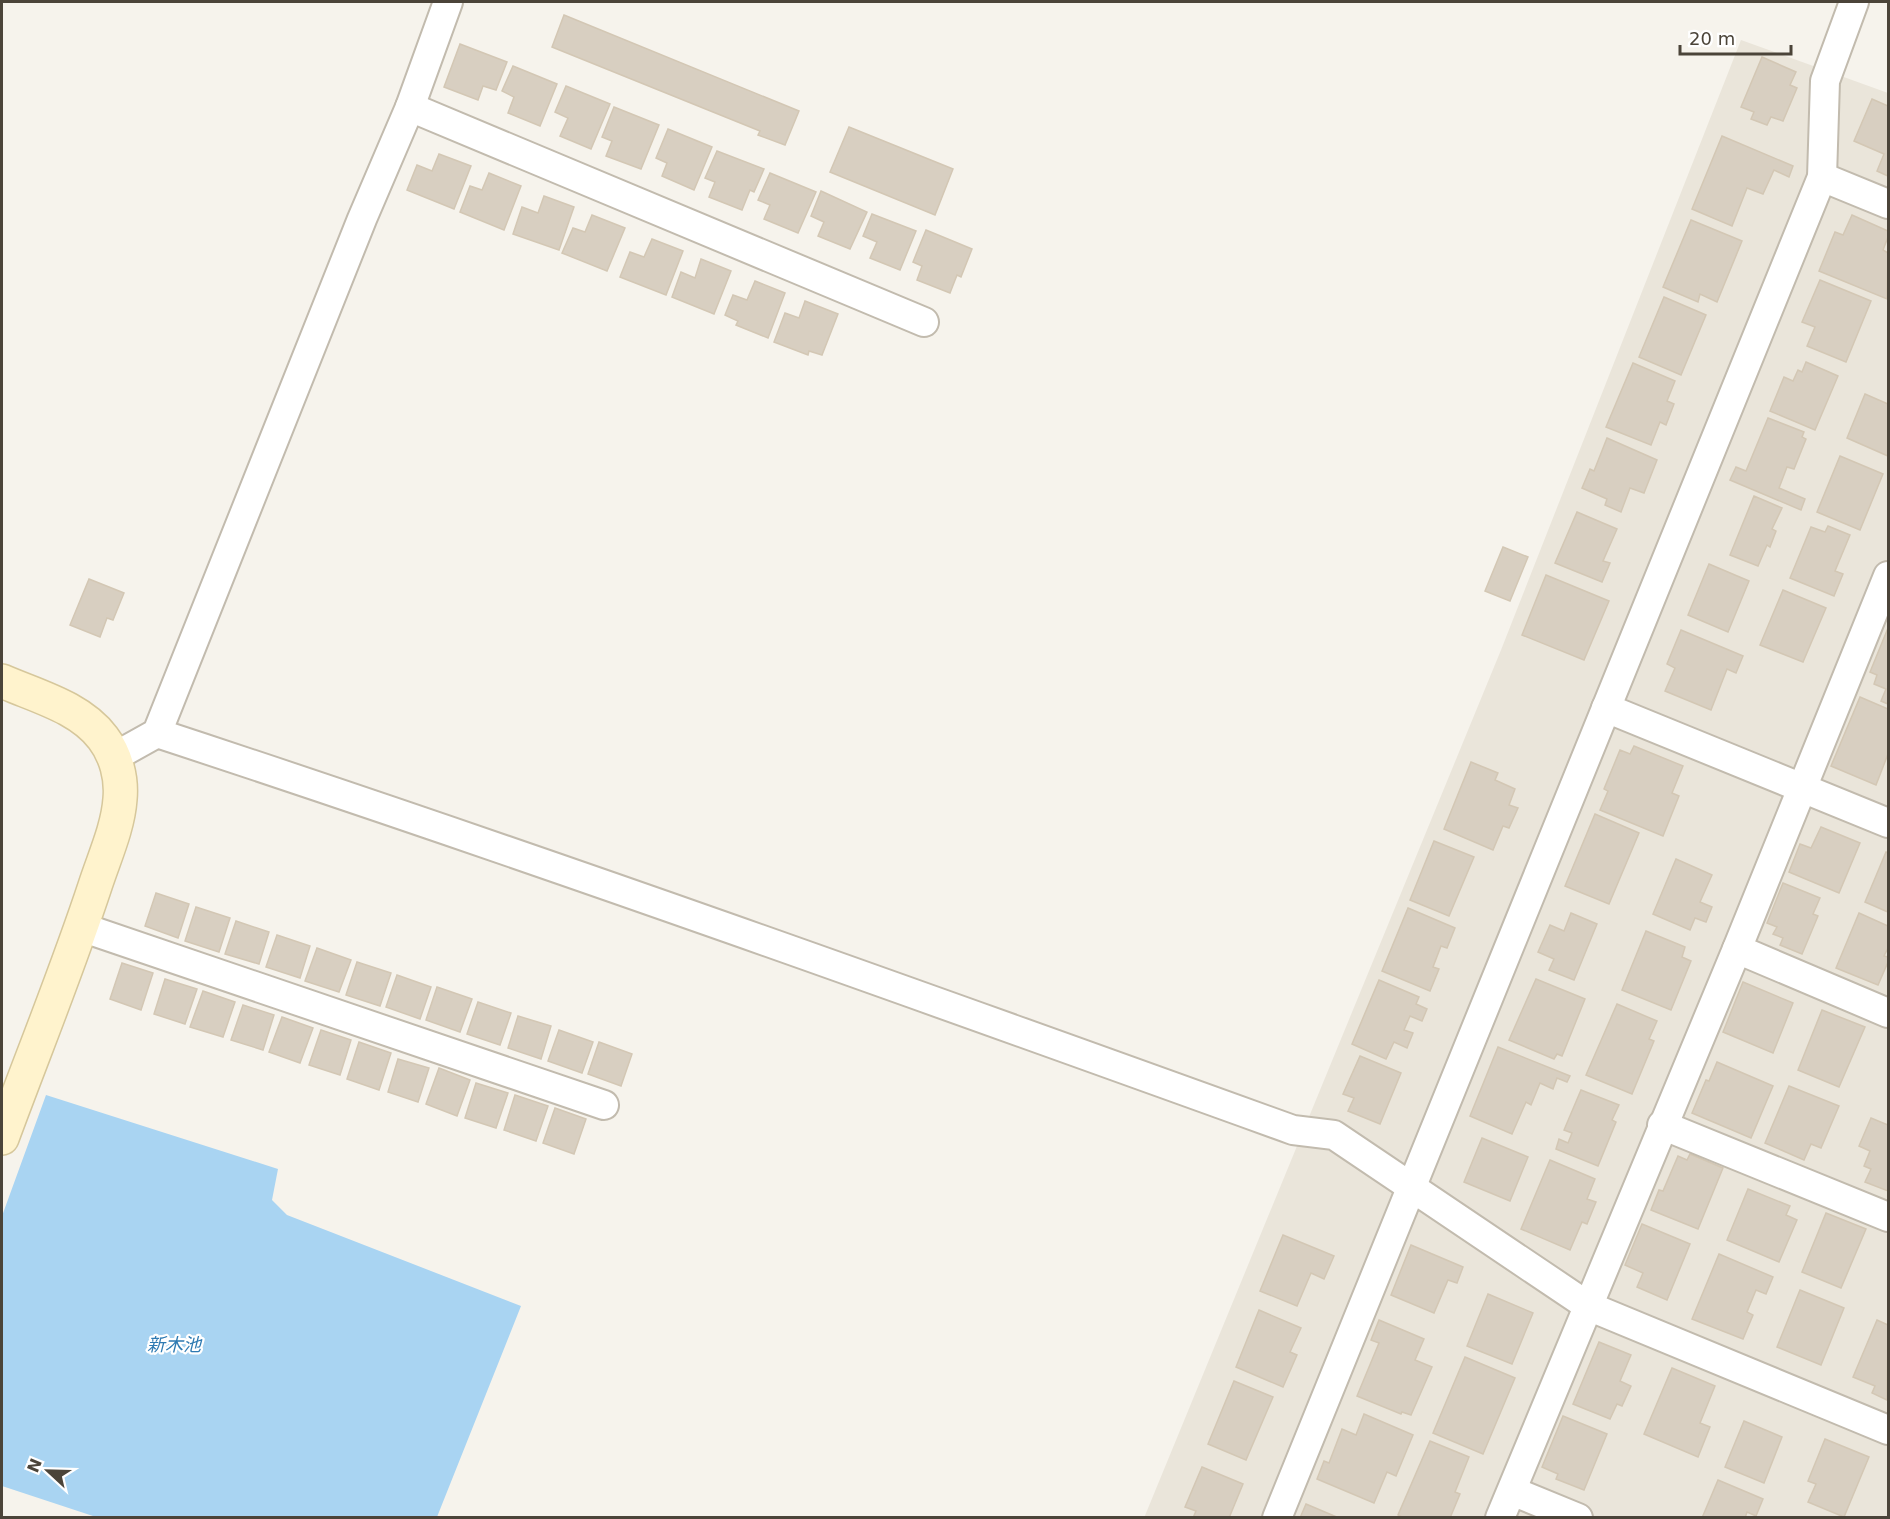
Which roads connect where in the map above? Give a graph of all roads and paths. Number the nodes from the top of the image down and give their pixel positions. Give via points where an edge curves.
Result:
1 (448, 2) edge
2 (1854, 2) edge
3 (410, 107) junction
4 (1822, 177) junction
5 (1888, 204) edge
6 (924, 322) dead end
7 (1888, 576) edge
8 (2, 681) edge
9 (1606, 708) junction
10 (157, 733) junction
11 (114, 757) junction
12 (1801, 789) junction
13 (1888, 824) edge
14 (81, 927) junction
15 (1737, 949) junction
16 (1888, 1013) edge
17 (604, 1105) dead end
18 (1662, 1125) junction
19 (2, 1138) edge
20 (1410, 1185) junction
21 (1888, 1217) edge
22 (1588, 1306) junction
23 (1888, 1430) edge
24 (1512, 1491) junction
25 (1277, 1518) edge
26 (1500, 1518) edge
27 (1578, 1518) edge

1 - 3 street
2 - 4 street via 1825,81
3 - 6 street
3 - 10 street
4 - 5 street
4 - 9 street
7 - 12 street
8 - 11 street via 72,711 104,739
9 - 12 street
9 - 20 street
10 - 11 street
10 - 20 street via 736,930 1293,1130 1334,1135
11 - 14 street via 120,778 120,800
12 - 13 street
12 - 15 street
14 - 17 street
14 - 19 street
15 - 16 street
15 - 18 street
18 - 21 street
18 - 22 street
20 - 22 street
20 - 25 street
22 - 23 street
22 - 24 street
24 - 26 street
24 - 27 street

